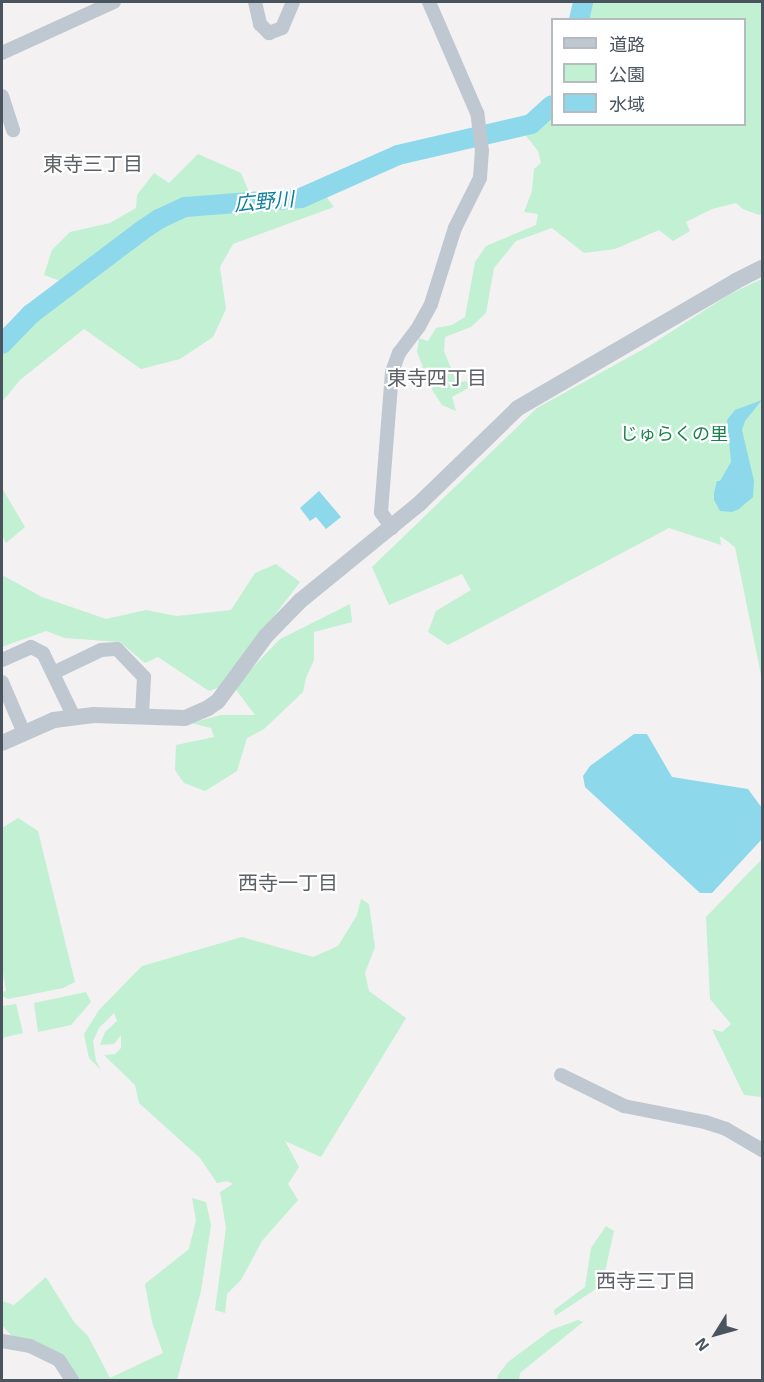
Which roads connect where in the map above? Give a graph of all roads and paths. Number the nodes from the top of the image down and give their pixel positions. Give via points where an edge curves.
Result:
1 (114, 2) edge
2 (255, 2) edge
3 (293, 2) edge
4 (429, 2) edge
5 (2, 53) edge
6 (2, 96) edge
7 (13, 130) dead end
8 (762, 268) edge
9 (392, 528) junction
10 (2, 660) edge
11 (53, 673) junction
12 (2, 682) edge
13 (74, 717) junction
14 (142, 717) junction
15 (24, 733) junction
16 (2, 743) edge
17 (561, 1075) dead end
18 (762, 1150) edge
19 (2, 1341) edge
20 (72, 1380) edge

1 - 5 street
2 - 3 street via 260,24 269,33 282,28
4 - 9 street via 477,113 482,151 480,178 455,228 431,304 392,372 381,512
6 - 7 street
8 - 9 street via 518,408
9 - 14 street via 287,614 218,701 185,718
10 - 11 street via 31,647 44,652
11 - 13 street
11 - 14 street via 101,650 117,649 144,677
12 - 15 street
13 - 14 street
13 - 15 street via 54,720
15 - 16 street
17 - 18 street via 624,1106 726,1129
19 - 20 street via 30,1346 59,1360

